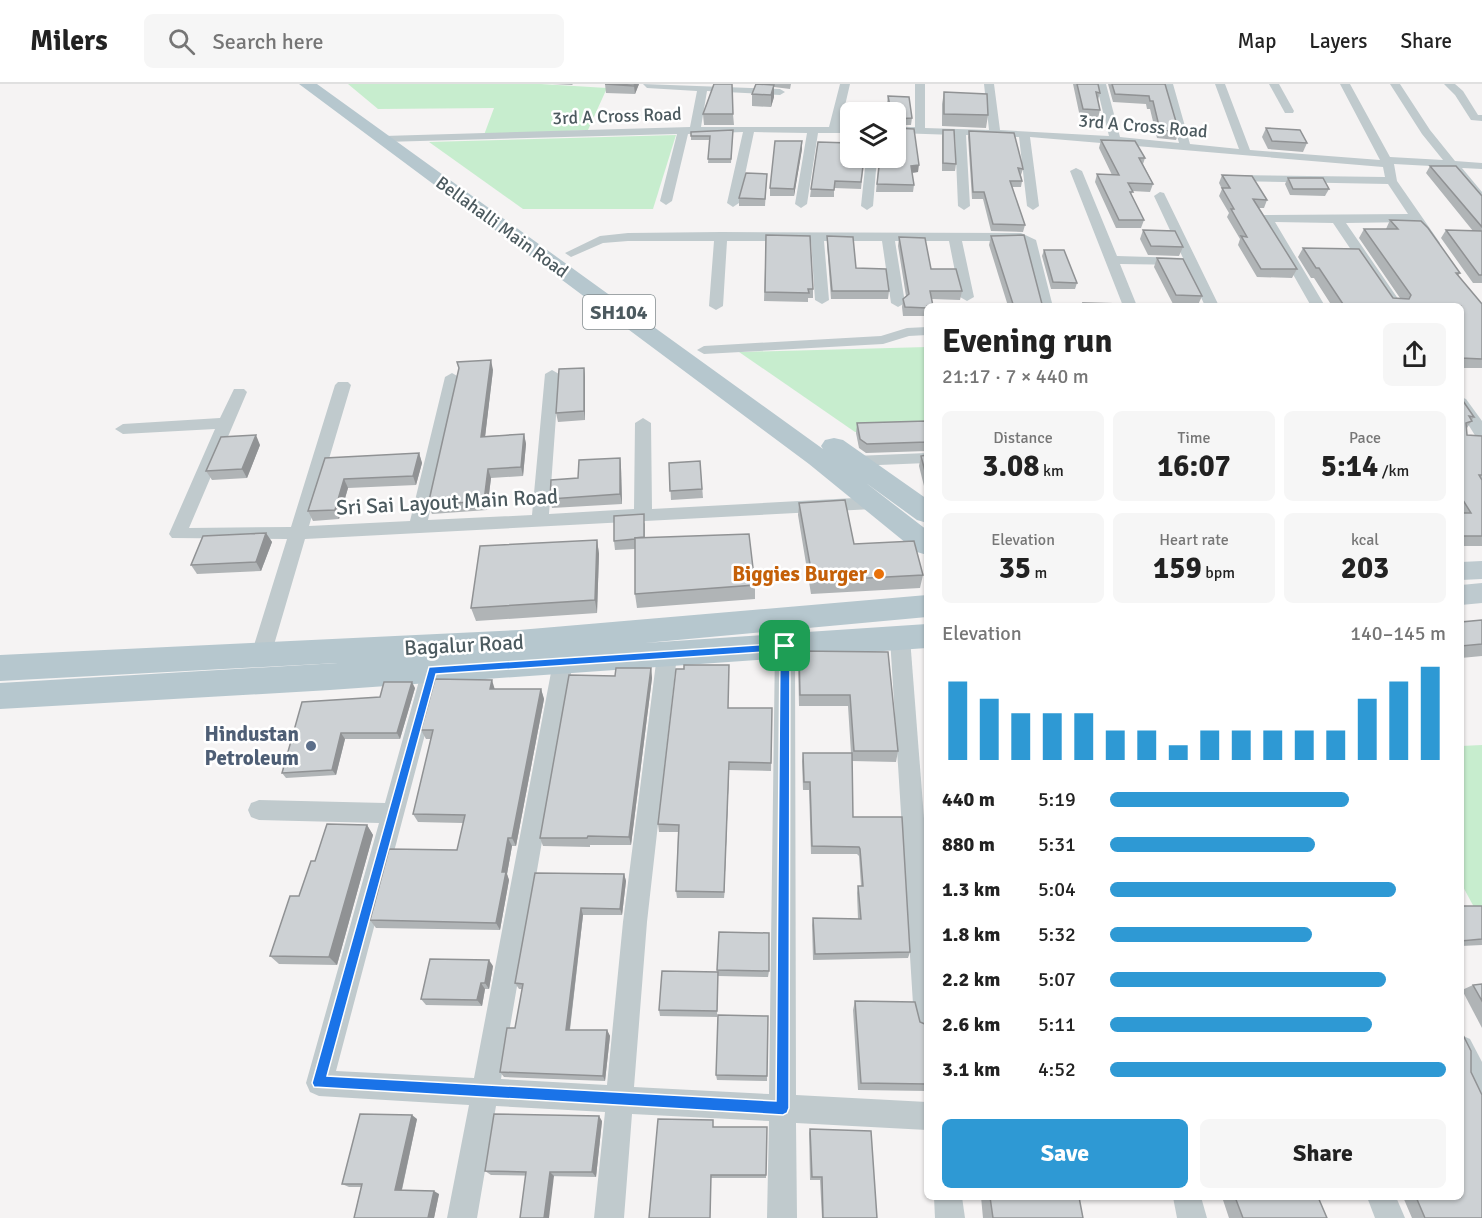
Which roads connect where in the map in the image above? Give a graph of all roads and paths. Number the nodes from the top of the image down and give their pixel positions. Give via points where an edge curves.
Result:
1 (307, 84) edge
2 (325, 84) edge
3 (845, 84) edge
4 (920, 84) edge
5 (989, 84) edge
6 (1101, 84) edge
7 (1168, 84) edge
8 (1220, 84) edge
9 (1274, 84) edge
10 (1345, 84) edge
11 (1395, 84) edge
12 (1449, 84) edge
13 (647, 85) edge
14 (703, 88) junction
15 (780, 92) dead end
16 (1289, 111) dead end
17 (1478, 118) edge
18 (1482, 128) edge
19 (749, 129) junction
20 (813, 129) junction
21 (834, 129) junction
22 (840, 129) edge
23 (689, 130) junction
24 (906, 130) edge
25 (920, 131) junction
26 (960, 132) junction
27 (995, 133) junction
28 (1024, 134) junction
29 (384, 139) junction
30 (406, 139) junction
31 (1115, 140) junction
32 (1185, 146) junction
33 (1246, 153) junction
34 (1387, 162) junction
35 (1452, 164) junction
36 (1482, 165) edge
37 (870, 168) edge
38 (1076, 171) dead end
39 (1230, 178) edge
40 (1391, 181) junction
41 (1160, 196) dead end
42 (1482, 199) edge
43 (666, 201) dead end
44 (733, 203) dead end
45 (801, 204) dead end
46 (867, 206) dead end
47 (964, 206) dead end
48 (1033, 206) dead end
49 (1416, 218) junction
50 (1337, 219) junction
51 (721, 236) junction
52 (817, 236) junction
53 (888, 236) junction
54 (955, 237) junction
55 (571, 253) junction
56 (1443, 255) edge
57 (1113, 260) junction
58 (1190, 262) junction
59 (967, 297) dead end
60 (822, 300) dead end
61 (898, 303) dead end
62 (1046, 303) dead end
63 (1129, 303) edge
64 (1210, 303) edge
65 (1316, 303) edge
66 (1394, 303) edge
67 (716, 306) dead end
68 (924, 331) edge
69 (704, 350) junction
70 (552, 374) dead end
71 (452, 377) dead end
72 (343, 385) dead end
73 (239, 392) dead end
74 (1464, 408) edge
75 (225, 423) junction
76 (643, 423) dead end
77 (123, 429) dead end
78 (1478, 437) edge
79 (924, 458) edge
80 (855, 461) junction
81 (873, 503) junction
82 (924, 511) edge
83 (644, 515) junction
84 (540, 519) junction
85 (418, 526) junction
86 (297, 533) junction
87 (924, 543) edge
88 (1482, 570) edge
89 (1464, 571) edge
90 (1482, 593) edge
91 (1464, 595) edge
92 (924, 606) edge
93 (914, 637) edge
94 (785, 646) junction
95 (261, 655) junction
96 (667, 655) junction
97 (562, 662) junction
98 (0, 668) edge
99 (432, 670) junction
100 (0, 696) edge
101 (259, 810) dead end
102 (393, 813) junction
103 (924, 932) edge
104 (1464, 1054) edge
105 (1482, 1090) edge
106 (486, 1092) junction
107 (619, 1099) junction
108 (783, 1108) junction
109 (924, 1116) edge
110 (948, 1200) edge
111 (1188, 1200) edge
112 (1382, 1200) edge
113 (462, 1218) edge
114 (609, 1218) edge
115 (782, 1218) edge
116 (950, 1218) edge
117 (1192, 1218) edge
118 (1390, 1218) edge

1 - 29 main road, Bellahalli Main Road / SH104
2 - 30 main road, Bellahalli Main Road / SH104
3 - 21 street
4 - 25 street
5 - 27 street
6 - 31 street
7 - 32 street
8 - 33 street
9 - 16 street
10 - 34 street
11 - 35 street
12 - 17 street
13 - 14 street
14 - 15 street
14 - 23 street
17 - 18 street
19 - 20 street, 3rd A Cross Road
19 - 23 street, 3rd A Cross Road
19 - 44 street
20 - 21 street, 3rd A Cross Road
20 - 45 street
21 - 22 street, 3rd A Cross Road
23 - 30 street, 3rd A Cross Road
23 - 43 street
24 - 25 street, 3rd A Cross Road
25 - 26 street, 3rd A Cross Road
26 - 27 street, 3rd A Cross Road
26 - 47 street
27 - 28 street, 3rd A Cross Road
28 - 31 street, 3rd A Cross Road
28 - 48 street
29 - 30 street, 3rd A Cross Road
29 - 81 main road, Bellahalli Main Road / SH104 via 818,458
30 - 55 main road, Bellahalli Main Road / SH104
31 - 32 street, 3rd A Cross Road
32 - 33 street, 3rd A Cross Road
33 - 34 street, 3rd A Cross Road
34 - 35 street, 3rd A Cross Road
34 - 40 street
35 - 36 street, 3rd A Cross Road
35 - 42 street
37 - 46 street
38 - 57 street
39 - 40 street
40 - 49 street
41 - 58 street
49 - 50 street
49 - 56 street
50 - 65 street via 1267,218
50 - 66 street
51 - 52 street
51 - 55 street via 614,238
51 - 67 street
52 - 53 street
52 - 60 street
53 - 54 street
53 - 61 street
54 - 59 street
54 - 62 street via 1030,240
55 - 69 main road, Bellahalli Main Road / SH104
57 - 58 street
57 - 63 street
58 - 64 street
68 - 69 street via 882,340
69 - 80 main road, Bellahalli Main Road / SH104
70 - 84 street
71 - 85 street
72 - 86 street
73 - 75 street, Sri Sai Layout Main Road
74 - 78 street
75 - 77 street
75 - 86 street, Sri Sai Layout Main Road via 178,534
76 - 83 street
79 - 80 street
80 - 82 main road, Bellahalli Main Road / SH104
81 - 83 street, Sri Sai Layout Main Road
81 - 87 main road, Bellahalli Main Road / SH104
83 - 84 street, Sri Sai Layout Main Road
84 - 85 street, Sri Sai Layout Main Road
85 - 86 street, Sri Sai Layout Main Road
86 - 95 street
88 - 89 main road
90 - 91 main road
92 - 95 main road, Bagalur Road via 519,642
93 - 94 main road, Bagalur Road
93 - 103 street
94 - 96 main road, Bagalur Road
94 - 108 street
95 - 98 main road, Bagalur Road
96 - 97 main road, Bagalur Road
96 - 107 street via 634,922
97 - 99 main road, Bagalur Road
97 - 106 street
99 - 100 main road, Bagalur Road
99 - 102 street
101 - 102 street
102 - 106 street via 319,1083
104 - 105 street
106 - 107 street
106 - 113 street
107 - 108 street
107 - 114 street
108 - 109 street
108 - 115 street
110 - 116 street
111 - 117 street
112 - 118 street

